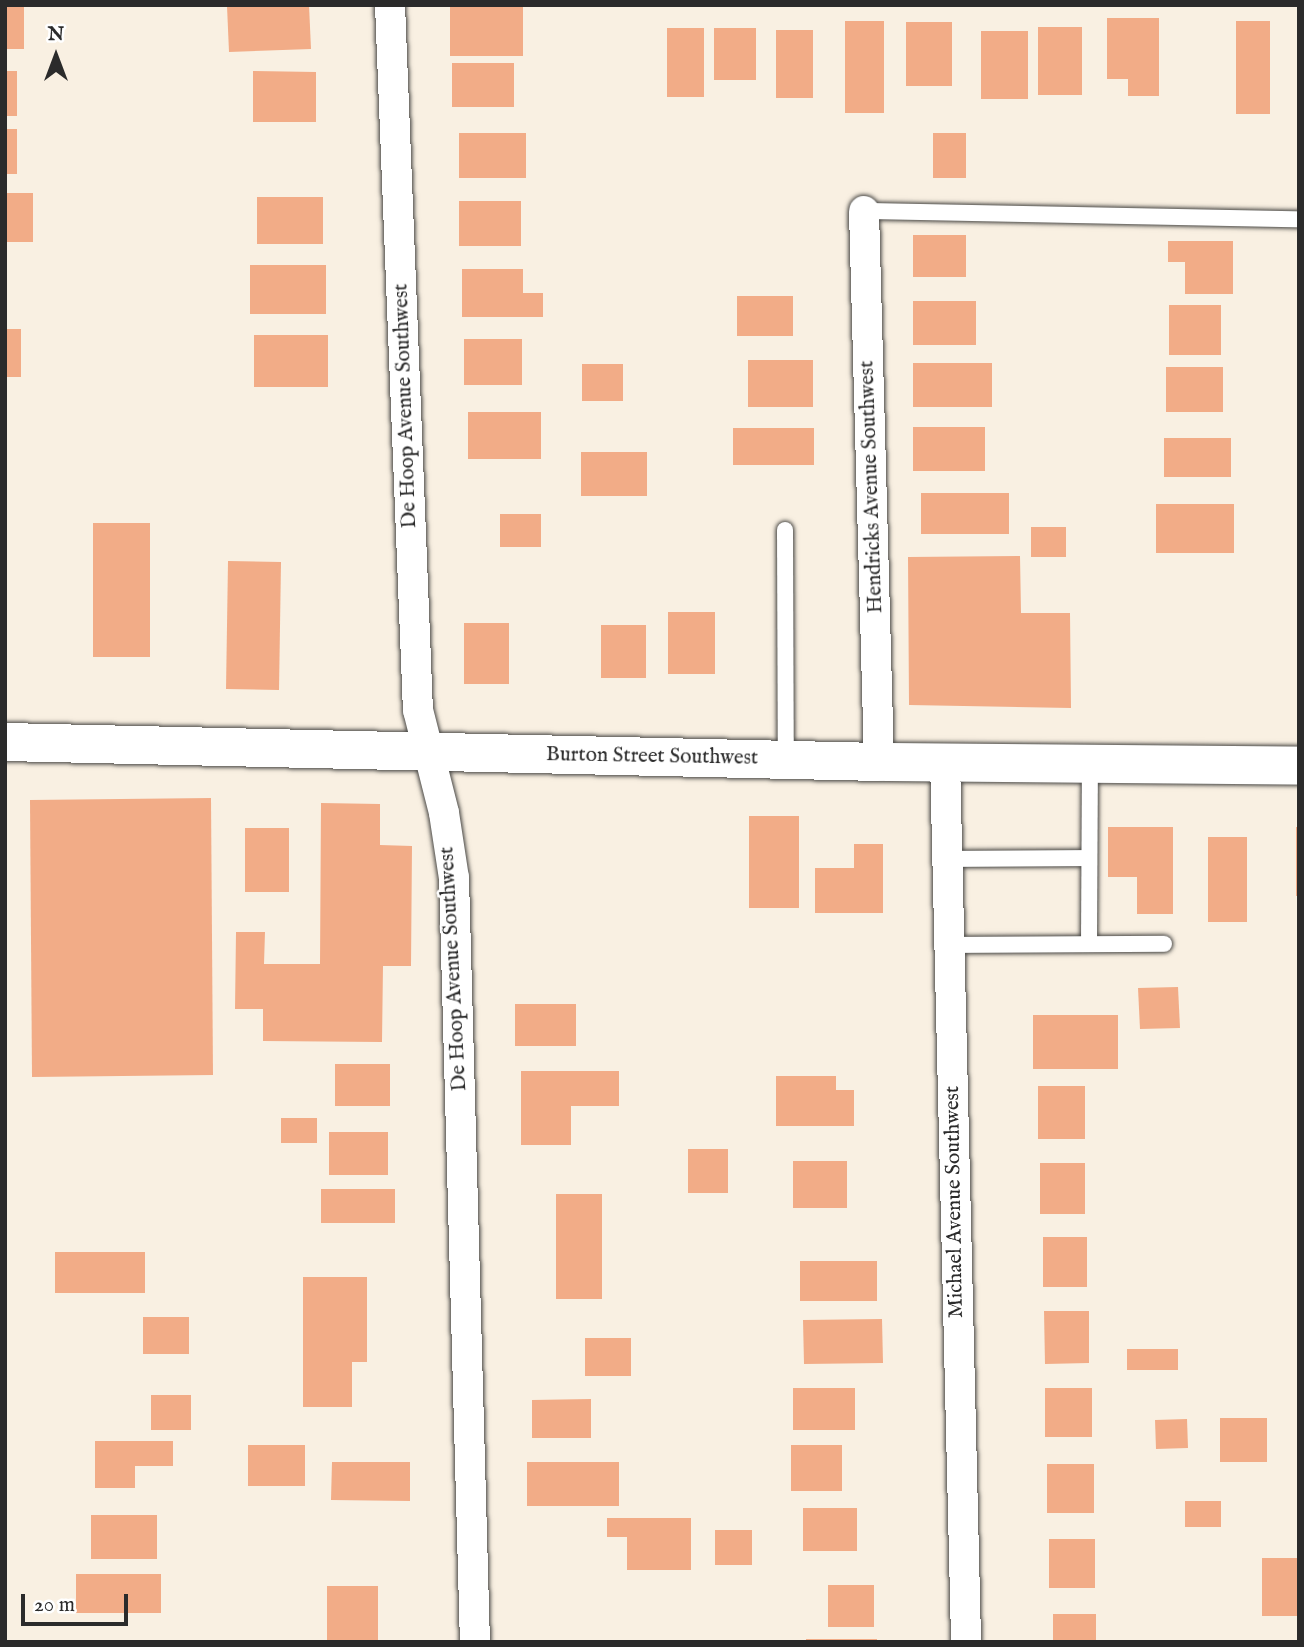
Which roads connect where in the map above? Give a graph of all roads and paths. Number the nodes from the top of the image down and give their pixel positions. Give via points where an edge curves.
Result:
1 (390, 5) edge
2 (864, 211) joint
3 (1299, 219) edge
4 (785, 530) dead end
5 (5, 742) edge
6 (429, 752) junction
7 (786, 760) junction
8 (945, 761) junction
9 (879, 762) junction
10 (1090, 763) junction
11 (1299, 766) edge
12 (1089, 858) junction
13 (947, 859) junction
14 (1089, 944) junction
15 (1164, 944) dead end
16 (949, 945) junction
17 (475, 1642) edge
18 (965, 1642) edge

1 - 6 street, De Hoop Avenue Southwest via 418,710
2 - 3 lane
2 - 9 street, Hendricks Avenue Southwest
4 - 7 lane
5 - 6 main road, Burton Street Southwest
6 - 7 main road, Burton Street Southwest
6 - 17 street, De Hoop Avenue Southwest via 454,878
7 - 9 main road, Burton Street Southwest
8 - 9 main road, Burton Street Southwest
8 - 10 main road, Burton Street Southwest
8 - 13 street, Michael Avenue Southwest
10 - 11 main road, Burton Street Southwest
10 - 12 lane
12 - 13 lane
12 - 14 lane
13 - 16 street, Michael Avenue Southwest
14 - 15 lane
14 - 16 lane
16 - 18 street, Michael Avenue Southwest

